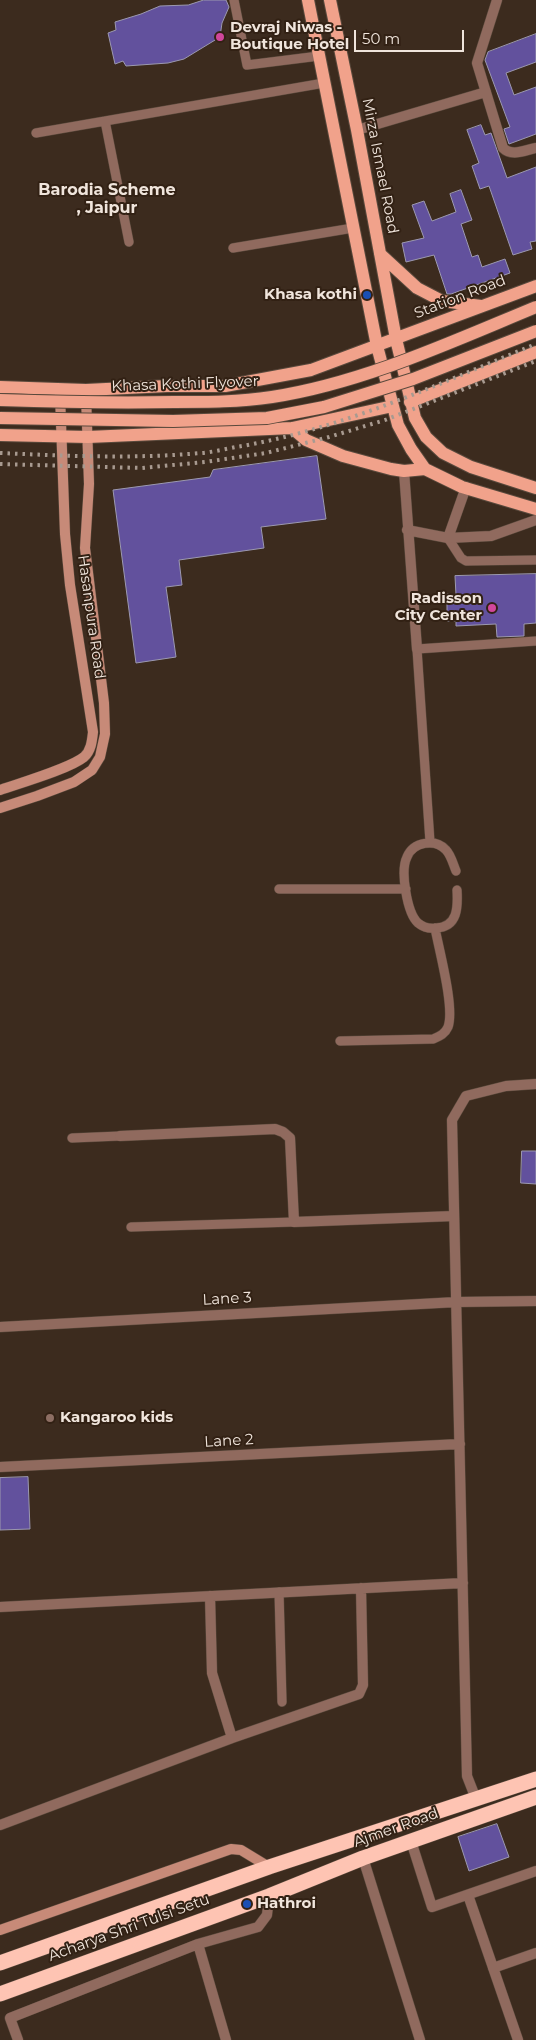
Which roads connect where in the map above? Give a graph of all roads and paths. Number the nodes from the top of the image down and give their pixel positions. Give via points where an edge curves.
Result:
1 (234, 0) edge
2 (308, 0) edge
3 (330, 0) edge
4 (497, 0) edge
5 (319, 56) junction
6 (324, 83) junction
7 (486, 92) junction
8 (105, 121) junction
9 (357, 130) junction
10 (36, 134) dead end
11 (536, 148) edge
12 (353, 228) junction
13 (129, 242) dead end
14 (234, 248) dead end
15 (380, 254) junction
16 (536, 286) edge
17 (482, 306) junction
18 (536, 307) edge
19 (536, 331) edge
20 (396, 339) junction
21 (377, 346) junction
22 (536, 352) edge
23 (0, 387) edge
24 (59, 389) junction
25 (86, 390) junction
26 (0, 400) edge
27 (410, 402) junction
28 (393, 406) junction
29 (0, 418) edge
30 (292, 428) junction
31 (0, 434) edge
32 (61, 436) junction
33 (88, 437) junction
34 (425, 468) junction
35 (404, 471) junction
36 (466, 488) junction
37 (536, 488) edge
38 (536, 509) edge
39 (536, 520) edge
40 (407, 530) junction
41 (448, 538) junction
42 (536, 560) edge
43 (536, 641) edge
44 (416, 649) junction
45 (0, 790) edge
46 (0, 808) edge
47 (430, 842) junction
48 (456, 871) dead end
49 (279, 889) dead end
50 (406, 889) junction
51 (457, 890) dead end
52 (435, 928) junction
53 (340, 1041) dead end
54 (536, 1084) edge
55 (120, 1136) joint
56 (72, 1138) dead end
57 (454, 1216) junction
58 (294, 1222) junction
59 (131, 1227) dead end
60 (536, 1301) edge
61 (457, 1302) junction
62 (0, 1328) edge
63 (460, 1444) junction
64 (0, 1467) edge
65 (463, 1583) junction
66 (361, 1588) junction
67 (278, 1592) junction
68 (210, 1596) junction
69 (0, 1607) edge
70 (282, 1702) dead end
71 (232, 1738) junction
72 (536, 1779) edge
73 (536, 1797) edge
74 (476, 1799) junction
75 (0, 1825) edge
76 (411, 1841) junction
77 (363, 1858) junction
78 (269, 1867) junction
79 (536, 1872) edge
80 (468, 1895) junction
81 (269, 1896) junction
82 (0, 1930) edge
83 (198, 1944) junction
84 (536, 1953) edge
85 (0, 1963) edge
86 (493, 1968) junction
87 (0, 1994) edge
88 (18, 2040) edge
89 (226, 2040) edge
90 (420, 2040) edge
91 (518, 2040) edge

1 - 5 lane via 247,66
2 - 5 main road
3 - 9 main road, Mirza Ismael Road
4 - 7 street via 477,62
5 - 6 main road
6 - 8 lane
6 - 12 main road
7 - 9 street
7 - 11 street via 502,148 512,153
8 - 10 lane
8 - 13 lane
9 - 15 main road, Mirza Ismael Road
12 - 14 lane
12 - 21 main road
15 - 17 main road via 417,288 442,301
15 - 20 main road, Mirza Ismael Road
16 - 17 main road, Station Road
17 - 20 main road, Station Road
18 - 26 main road, Khasa Kothi Flyover, bridge via 347,380 273,397 227,402 153,403
19 - 29 main road, bridge via 413,379 324,407 267,418 173,421
20 - 21 main road, Station Road
20 - 27 main road, Mirza Ismael Road
21 - 25 main road via 311,370 225,386
21 - 28 main road
22 - 27 main road
23 - 24 main road
24 - 25 main road
24 - 32 street, Hasanpura Road
25 - 33 street, Hasanpura Road
27 - 37 main road, Mirza Ismael Road via 426,438 443,453 471,467
28 - 30 main road
28 - 34 main road via 398,425
30 - 33 main road
30 - 35 main road via 306,440 343,456
31 - 32 main road
32 - 33 main road
32 - 45 street, Hasanpura Road via 65,534 93,732 91,746 84,756 67,765
33 - 46 street, Hasanpura Road via 85,548 104,703 105,734 100,758 92,770 74,782
34 - 35 main road
34 - 36 main road
35 - 40 street
36 - 38 main road
36 - 41 street
39 - 41 street via 491,536
40 - 41 street
40 - 44 street
41 - 42 lane via 460,558 466,561
43 - 44 lane
44 - 47 lane
47 - 48 lane via 446,850
47 - 50 lane via 413,848 407,856 404,865
49 - 50 lane
50 - 52 lane via 408,905 415,920 428,928
51 - 52 lane via 454,920
52 - 53 lane via 449,1003 446,1031 433,1039
54 - 57 street via 506,1086 466,1096 452,1120
55 - 56 lane
55 - 58 street via 265,1129 283,1132 290,1138
57 - 58 street
57 - 61 street
58 - 59 lane
60 - 61 street, Lane 3
61 - 62 street, Lane 3
61 - 63 street
63 - 64 street, Lane 2
63 - 65 street
65 - 66 street
65 - 74 street via 468,1776
66 - 67 street
66 - 71 street via 363,1685 359,1694
67 - 68 street
67 - 70 lane
68 - 69 street
68 - 71 street via 212,1673
71 - 75 street
72 - 74 highway, Ajmer Road
73 - 76 highway, Ajmer Road
74 - 78 highway, Ajmer Road
76 - 77 highway, Ajmer Road
76 - 80 street via 432,1907
77 - 81 highway, Ajmer Road
77 - 90 street
78 - 82 street via 241,1850 231,1849
78 - 85 highway, Acharya Shri Tulsi Setu
79 - 80 street
80 - 86 street
81 - 83 street via 267,1915 258,1927
81 - 87 highway, Acharya Shri Tulsi Setu
83 - 88 street via 10,2018
83 - 89 street
84 - 86 street
86 - 91 street

